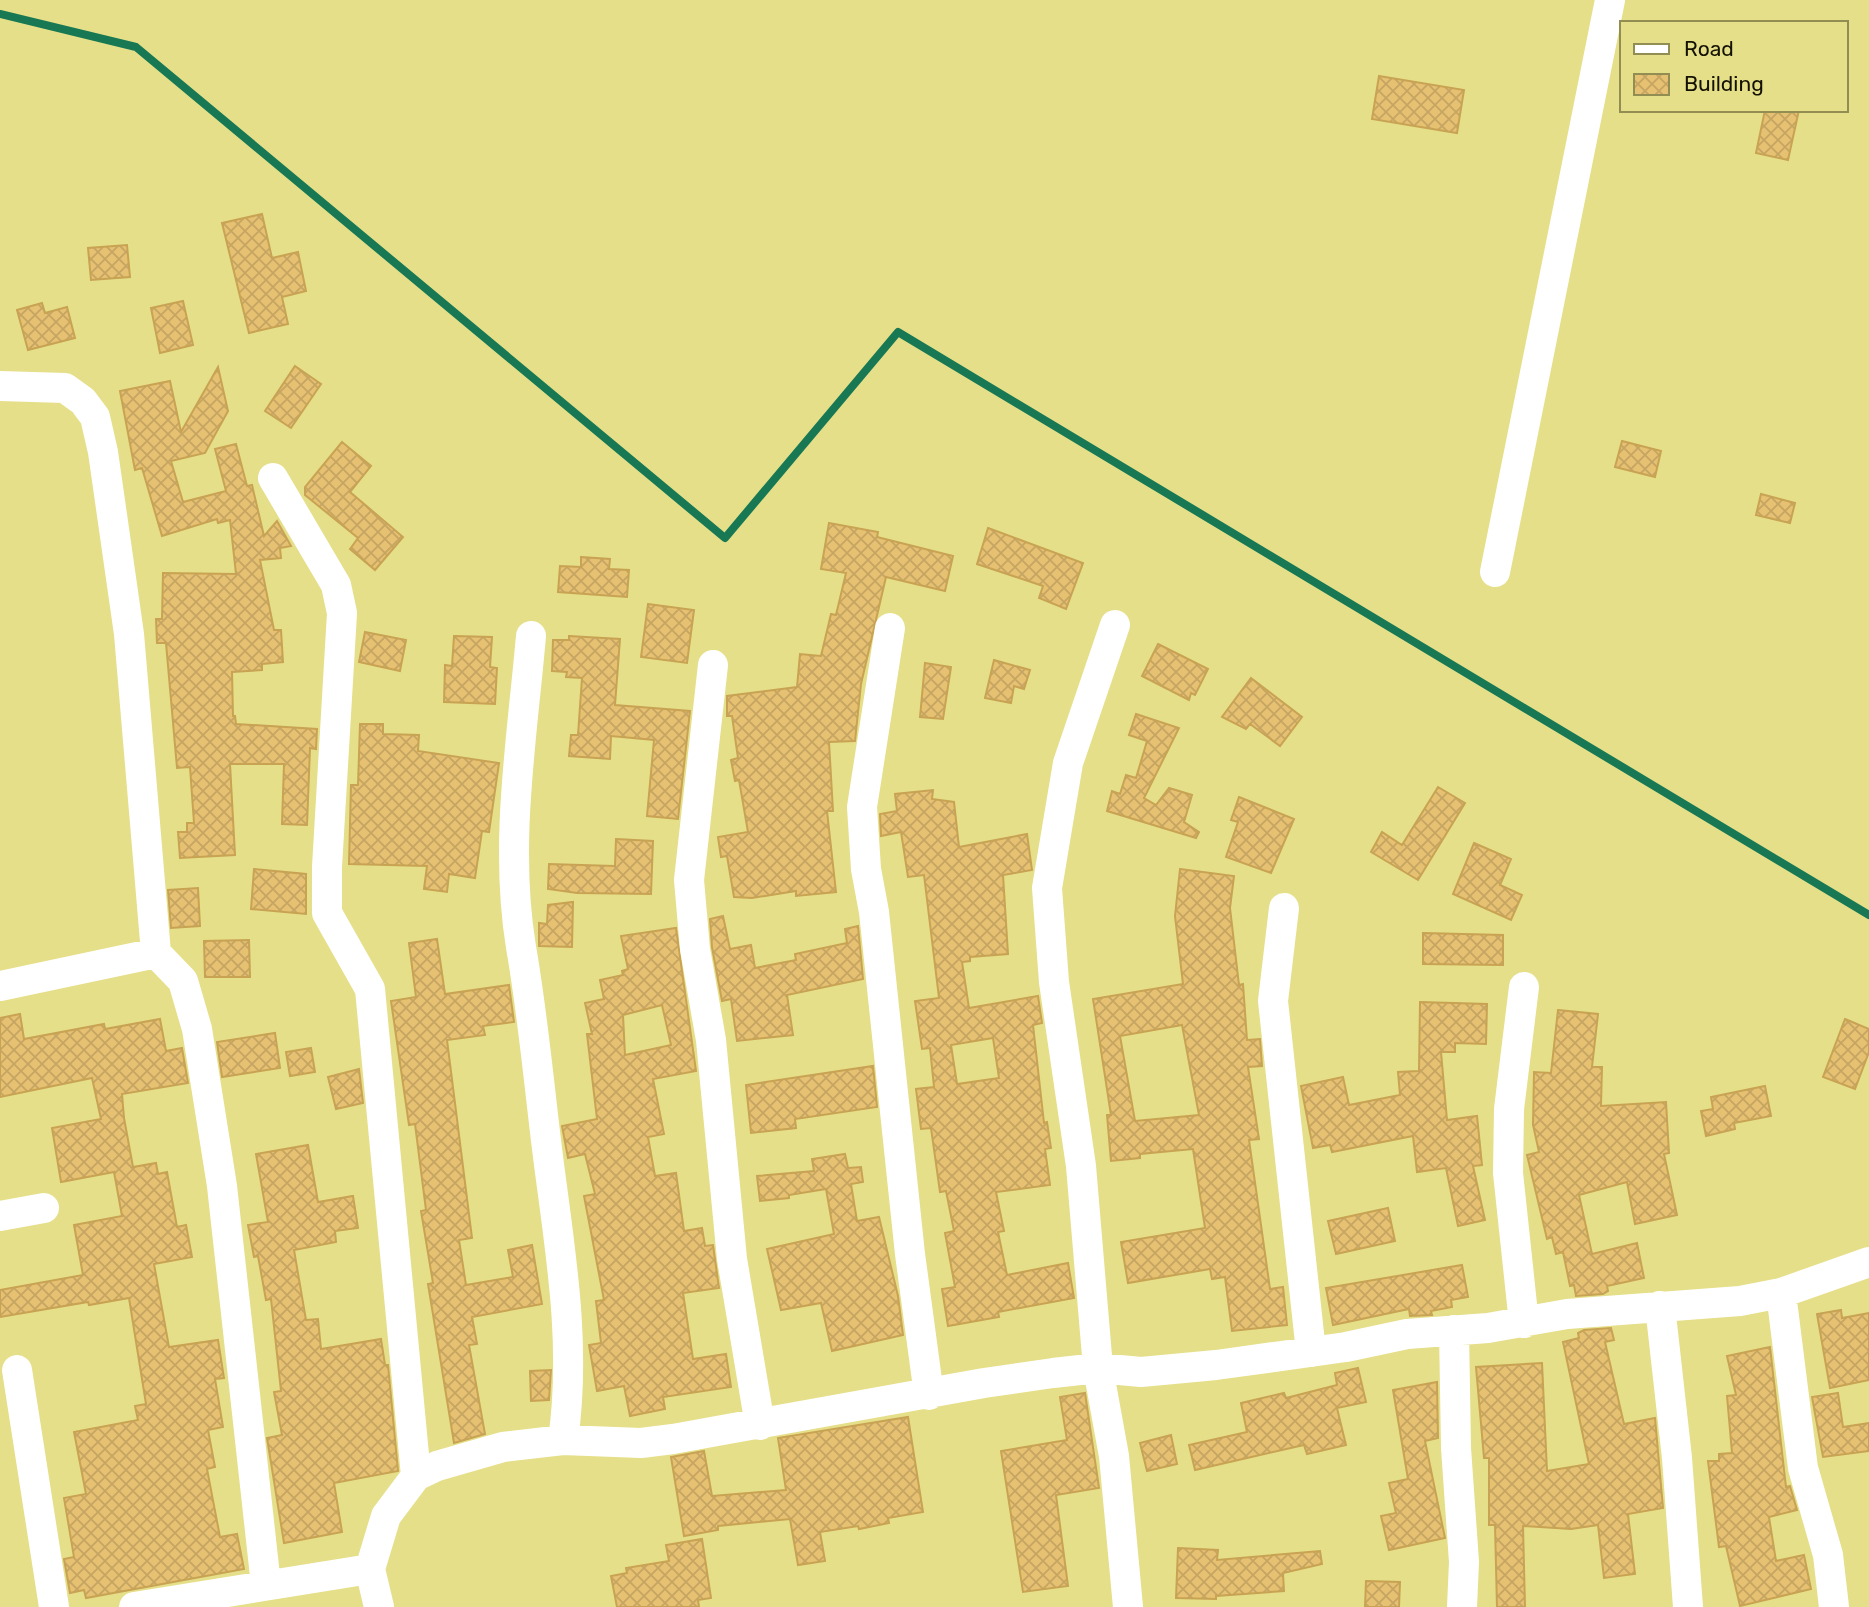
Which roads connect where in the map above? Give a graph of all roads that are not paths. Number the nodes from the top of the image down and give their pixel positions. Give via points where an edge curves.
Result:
1 (1610, 0) edge
2 (0, 386) edge
3 (273, 478) dead end
4 (1496, 572) dead end
5 (1115, 625) dead end
6 (890, 628) dead end
7 (531, 636) dead end
8 (713, 665) dead end
9 (1284, 908) dead end
10 (156, 953) junction
11 (0, 986) edge
12 (1524, 987) dead end
13 (44, 1208) dead end
14 (0, 1216) edge
15 (1869, 1262) edge
16 (1781, 1293) junction
17 (1660, 1306) junction
18 (1524, 1323) junction
19 (1454, 1330) junction
20 (1311, 1352) junction
21 (1098, 1368) junction
22 (17, 1370) dead end
23 (929, 1395) junction
24 (760, 1425) junction
25 (563, 1440) junction
26 (416, 1476) junction
27 (370, 1569) junction
28 (266, 1585) junction
29 (54, 1607) edge
30 (134, 1607) edge
31 (379, 1607) edge
32 (1128, 1607) edge
33 (1462, 1607) edge
34 (1688, 1607) edge
35 (1834, 1607) edge

1 - 4 street
2 - 10 street via 65,388 95,417 129,634
3 - 26 street via 336,585 342,613 327,913 370,989
5 - 21 street via 1068,763 1047,888 1054,982 1081,1166
6 - 23 street via 862,807
7 - 25 street via 513,845 521,947 535,1026 569,1332 569,1398
8 - 24 street via 689,880 732,1259
9 - 20 street via 1273,1002
10 - 11 street
10 - 28 street via 183,981 197,1029 222,1186
12 - 18 street via 1509,1109 1508,1173
13 - 14 street
15 - 16 street
16 - 17 street via 1740,1301
16 - 35 street via 1803,1468 1828,1555
17 - 18 street via 1567,1314
17 - 34 street via 1678,1458
18 - 19 street
19 - 20 street
19 - 33 street
20 - 21 street via 1141,1372
21 - 23 street
21 - 32 street via 1114,1455
22 - 29 street
23 - 24 street
24 - 25 street via 640,1443
25 - 26 street via 503,1447
26 - 27 street via 387,1516
27 - 28 street
27 - 31 street
28 - 30 street

